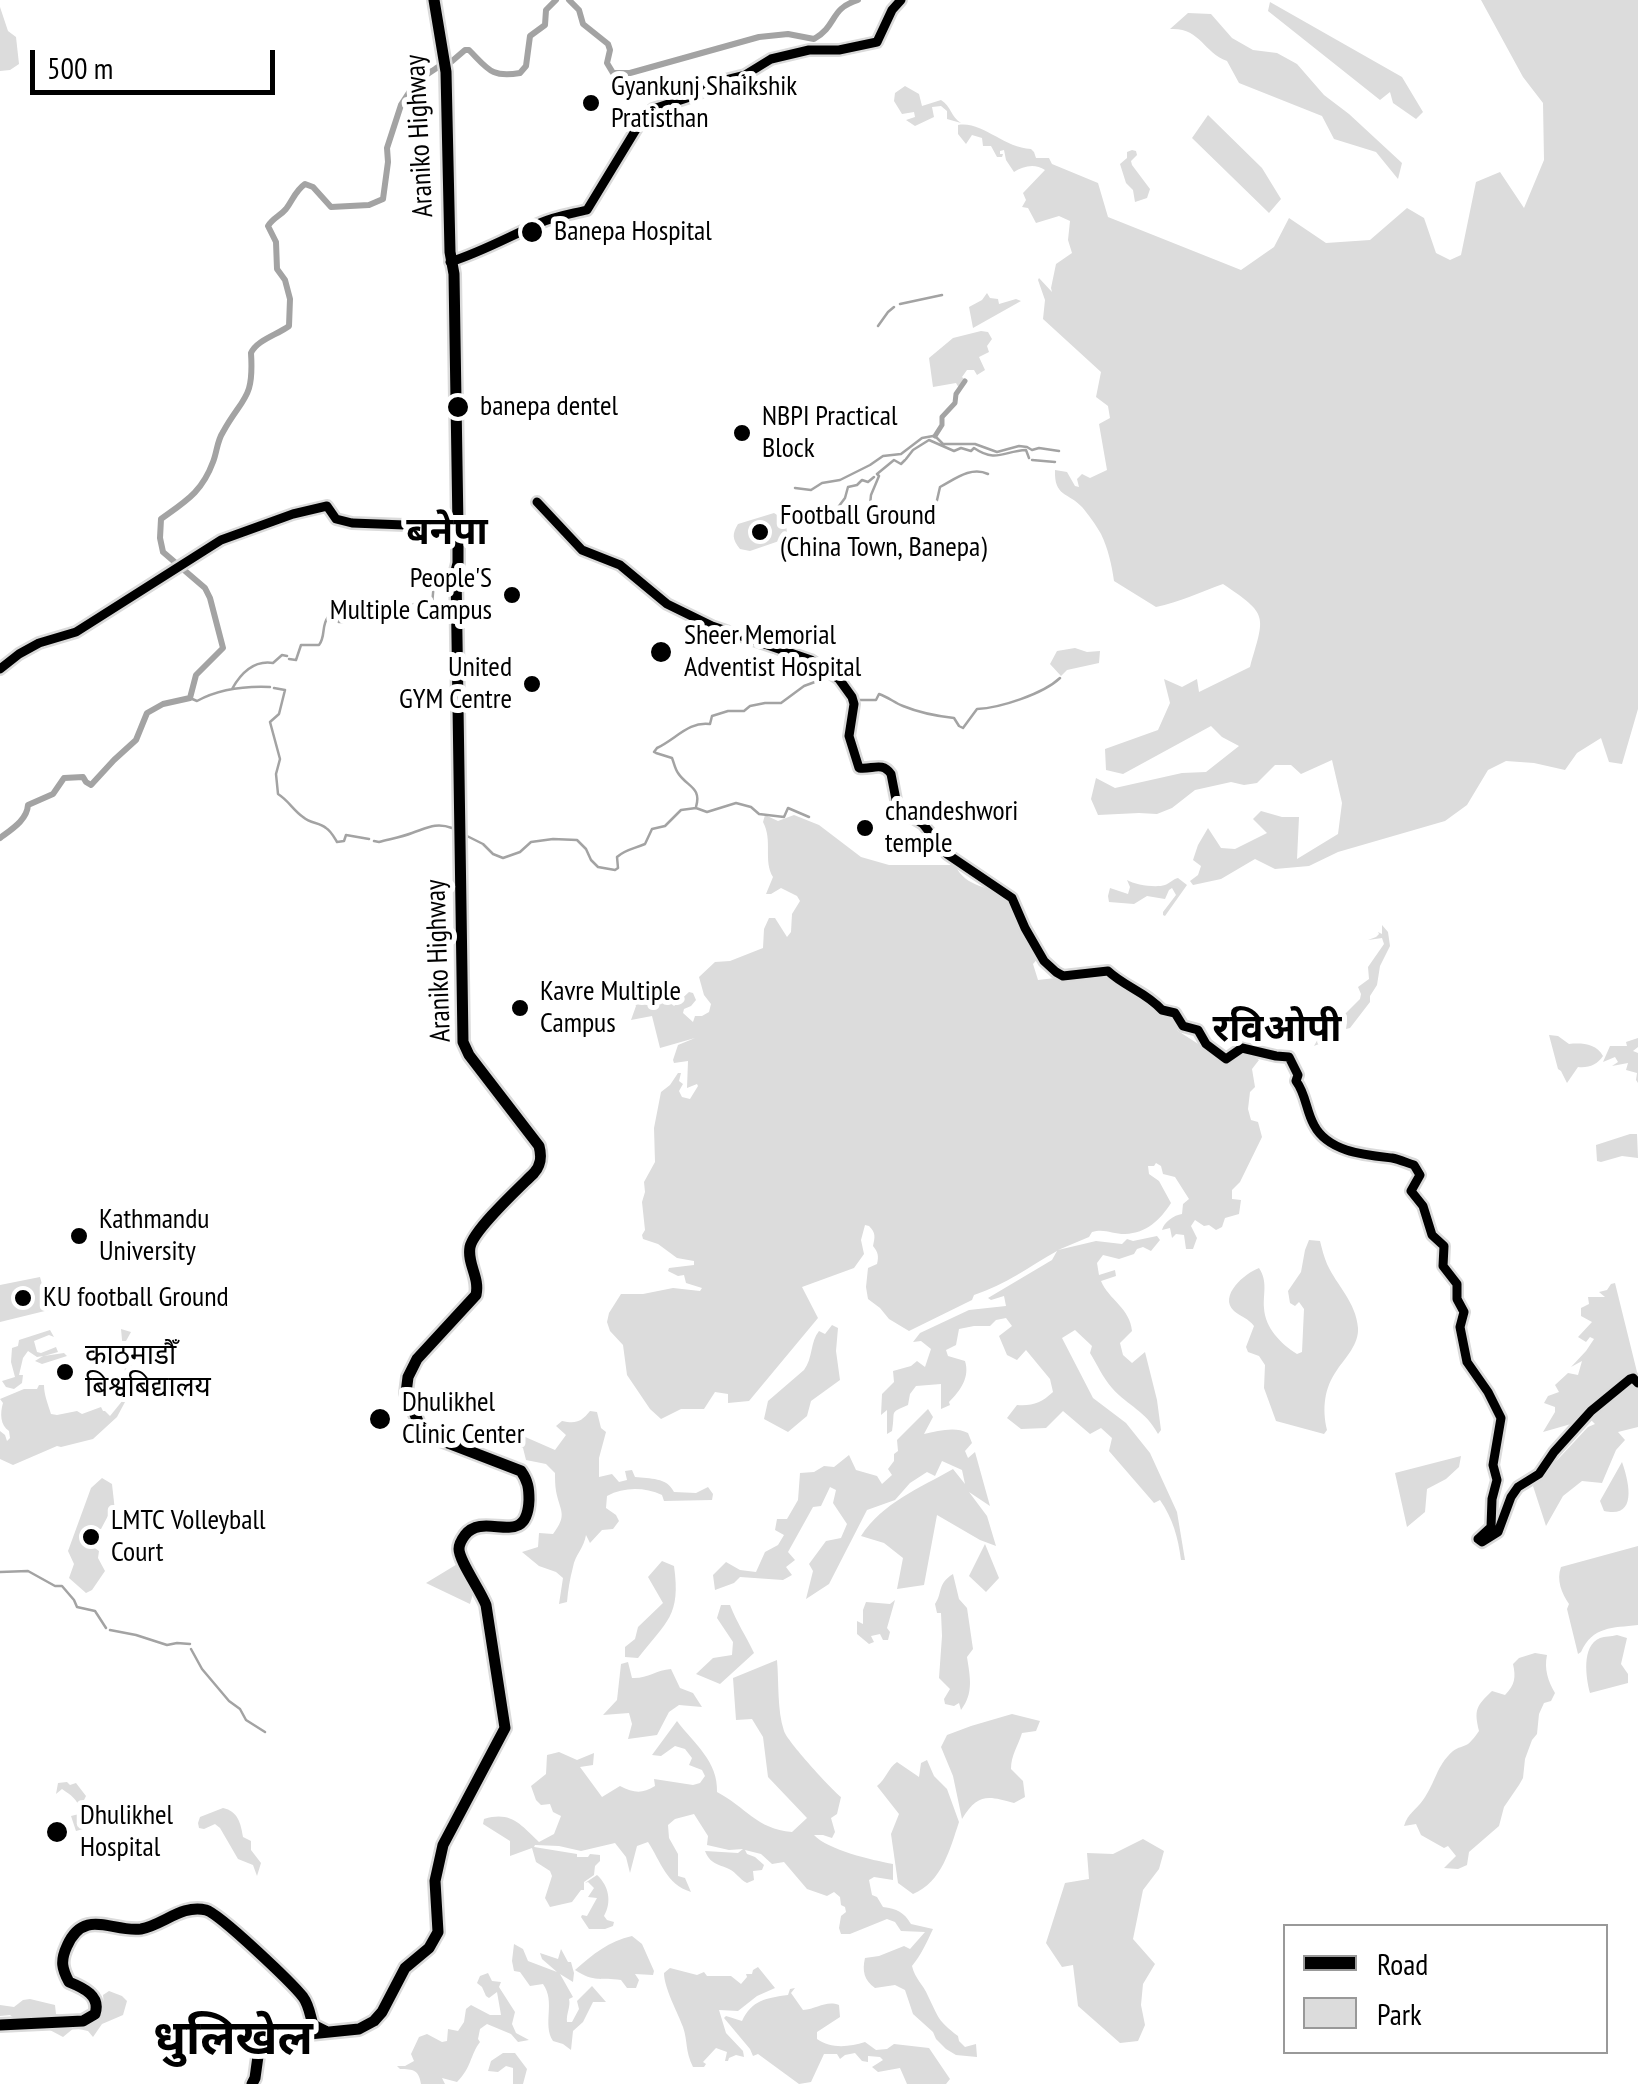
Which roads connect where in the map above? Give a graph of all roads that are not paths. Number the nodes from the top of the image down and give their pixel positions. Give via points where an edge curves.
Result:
1 (434, 0) edge
2 (901, 0) edge
3 (451, 266) junction
4 (536, 502) dead end
5 (456, 527) junction
6 (0, 669) edge
7 (1638, 1383) edge
8 (311, 2019) junction
9 (0, 2025) edge
10 (334, 2032) junction
11 (301, 2034) junction
12 (252, 2084) edge

1 - 3 highway, Araniko Highway via 446,72
2 - 3 main road via 877,42 770,60 653,109 587,210 538,223
3 - 5 highway, Araniko Highway
4 - 7 main road via 582,550 620,564 667,604 810,660 839,678 854,704 850,736 859,768 888,769 898,814 924,824 946,854 1012,898 1044,962 1058,974 1110,972 1162,1010 1176,1012 1182,1026 1198,1030 1226,1059 1242,1048 1290,1057 1318,1132 1350,1150 1412,1163 1419,1172 1412,1191 1444,1246 1442,1266 1457,1284 1467,1362 1501,1418 1491,1527 1478,1541 1498,1532 1514,1492 1539,1474 1591,1411 1633,1378
5 - 6 main road via 352,524 318,507 229,536 76,632 38,644
5 - 10 highway, Araniko Highway via 464,1042 541,1156 534,1173 474,1236 476,1294 417,1359 406,1394 426,1433 520,1471 529,1486 528,1513 510,1528 475,1528 460,1544 486,1606 505,1728 444,1845 435,1880 438,1932 404,1968 378,2018 364,2028
8 - 9 highway via 294,1987 217,1915 194,1909 139,1929 98,1923 78,1931 61,1962 69,1982 95,1998 95,2014
8 - 10 highway via 318,2029
8 - 11 highway
10 - 11 highway, Araniko Highway
11 - 12 highway, Araniko Highway via 264,2042

